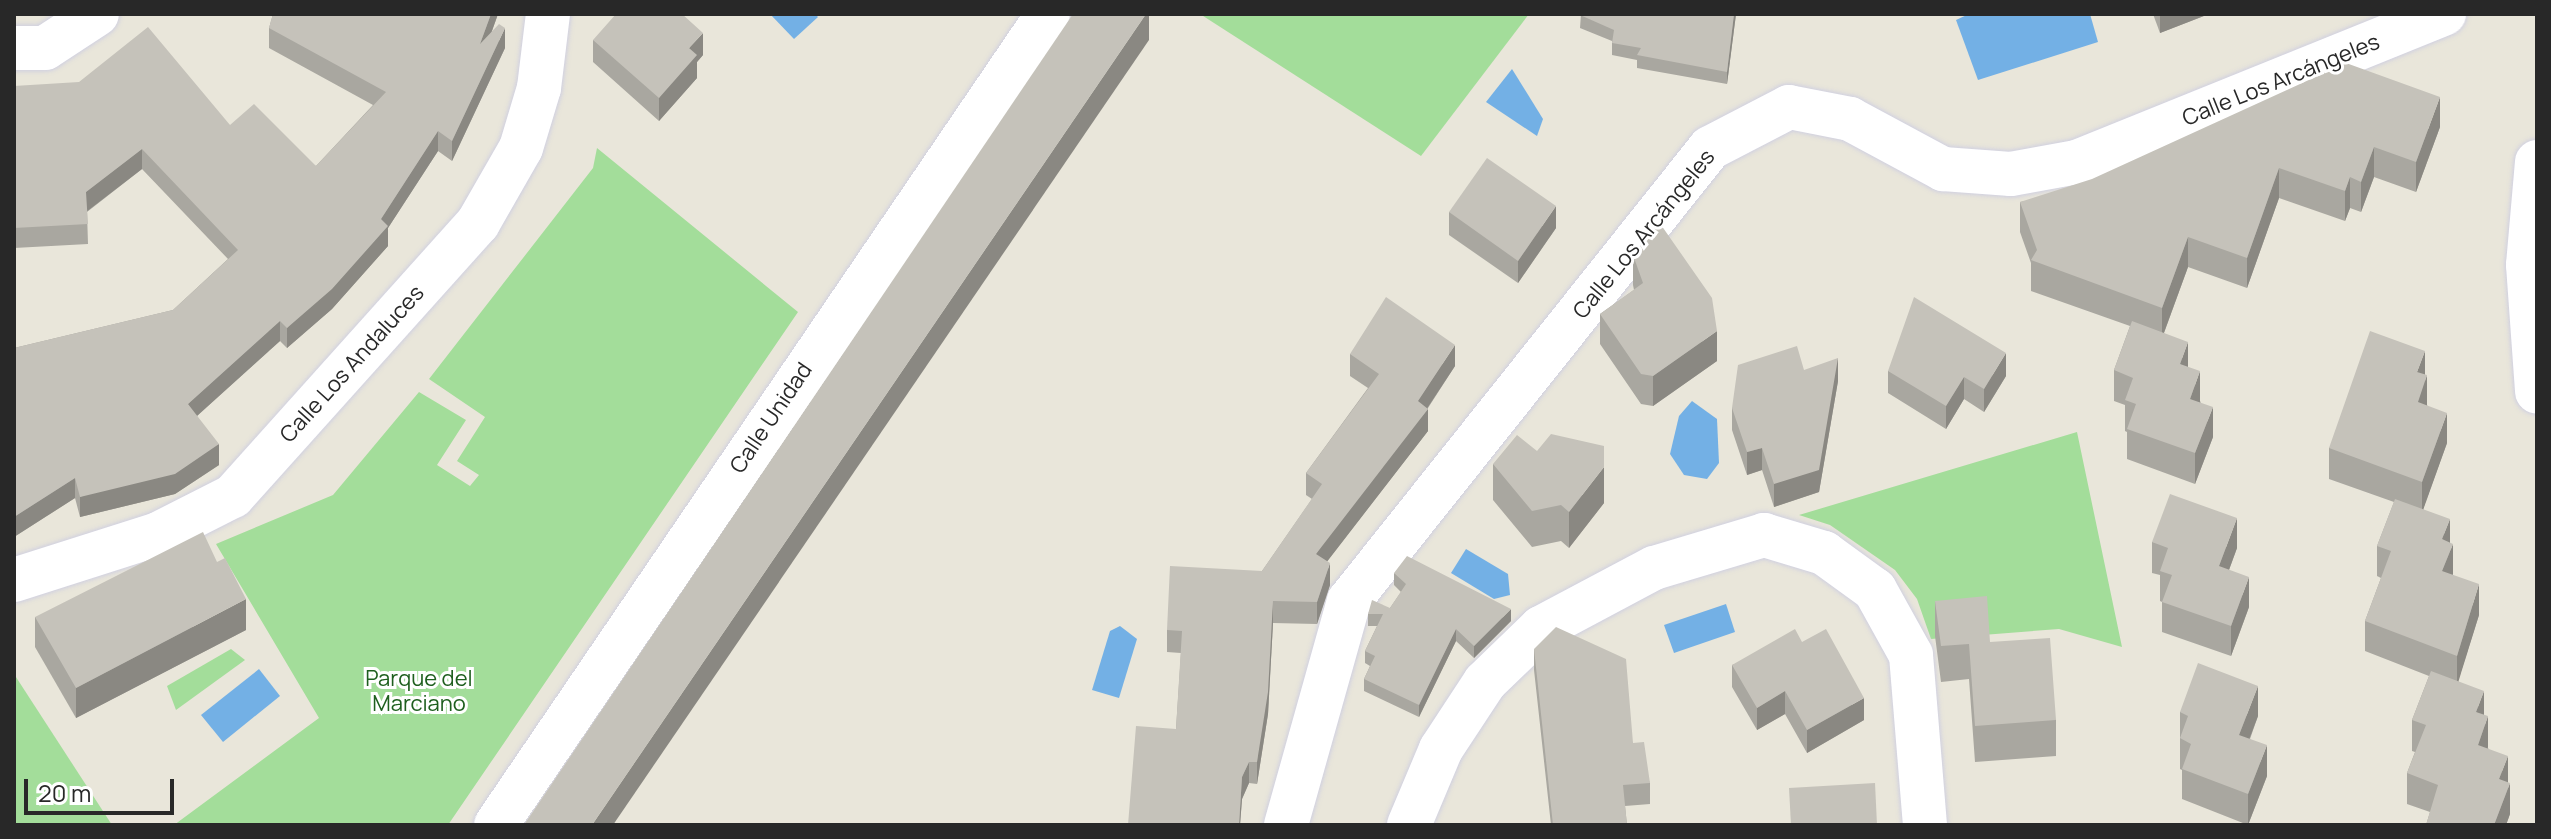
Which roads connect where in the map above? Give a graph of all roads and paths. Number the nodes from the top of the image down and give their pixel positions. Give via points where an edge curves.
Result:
1 (97, 14) edge
2 (548, 14) edge
3 (1048, 14) edge
4 (2444, 14) edge
5 (14, 48) edge
6 (2537, 162) edge
7 (2537, 392) edge
8 (14, 580) edge
9 (496, 825) edge
10 (1286, 825) edge
11 (1409, 825) edge
12 (1925, 825) edge

1 - 5 street via 45,48
2 - 8 street, Calle Los Andaluces via 539,88 521,148 478,223 233,496 158,534
3 - 9 street, Calle Unidad
4 - 10 street, Calle Los Arcángeles via 2064,164 2011,174 1943,169 1850,119 1789,107 1710,148 1349,601
6 - 7 street via 2528,265
11 - 12 street via 1441,749 1485,682 1541,628 1654,568 1764,535 1824,553 1875,590 1911,655

